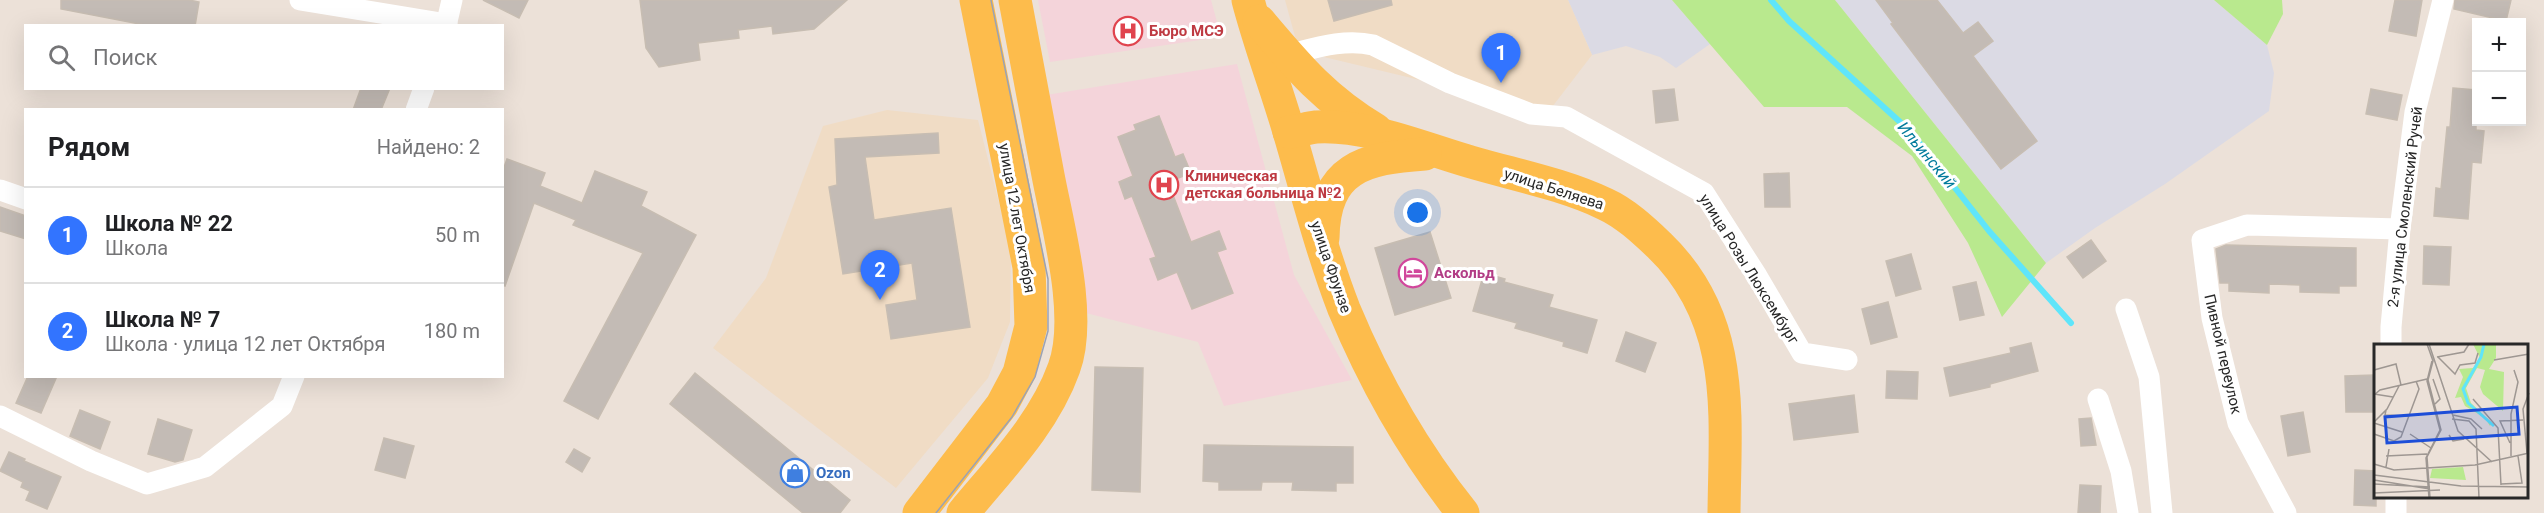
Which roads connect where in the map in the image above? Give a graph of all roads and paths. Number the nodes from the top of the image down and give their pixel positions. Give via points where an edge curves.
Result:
1 (300, 0) edge
2 (452, 0) edge
3 (976, 0) edge
4 (1015, 0) edge
5 (2443, 0) edge
6 (1250, 6) edge
7 (441, 24) edge
8 (447, 24) edge
9 (1287, 55) junction
10 (423, 90) edge
11 (417, 108) edge
12 (1289, 132) junction
13 (1389, 137) junction
14 (1440, 153) junction
15 (0, 190) edge
16 (24, 199) edge
17 (2400, 229) junction
18 (1323, 249) junction
19 (2126, 309) dead end
20 (2391, 344) edge
21 (1847, 360) dead end
22 (293, 378) edge
23 (2098, 399) dead end
24 (0, 416) edge
25 (919, 513) edge
26 (963, 513) edge
27 (1463, 513) edge
28 (1724, 513) edge
29 (2128, 513) edge
30 (2162, 513) edge
31 (2286, 513) edge

1 - 7 street
2 - 8 street
3 - 25 main road, улица 12 лет Октября via 1029,267 1031,326 1019,373 1002,405
4 - 26 main road via 1063,254 1070,309 1069,347 1053,396 1029,433
5 - 17 street, 2-я улица Смоленский Ручей via 2415,112
6 - 9 main road
6 - 12 main road, улица Фрунзе
9 - 13 main road via 1346,112
9 - 21 street, улица Розы Люксембург via 1344,42 1373,45 1450,83 1531,114 1566,117 1636,154 1704,193 1802,353
10 - 11 street
12 - 13 main road via 1316,127
12 - 18 main road, улица Фрунзе
13 - 14 main road, улица Беляева
14 - 18 main road via 1374,160 1349,173 1327,202
14 - 28 main road, улица Беляева via 1606,204 1643,230 1676,262 1706,312 1721,357
15 - 16 street
17 - 20 street, 2-я улица Смоленский Ручей
17 - 31 street, Пивной переулок via 2247,225 2202,240 2212,318 2238,423
18 - 27 main road, улица Фрунзе via 1344,309 1373,371 1438,481
19 - 30 street via 2149,377
22 - 24 street via 282,406 206,467 147,484
23 - 29 street via 2121,471

